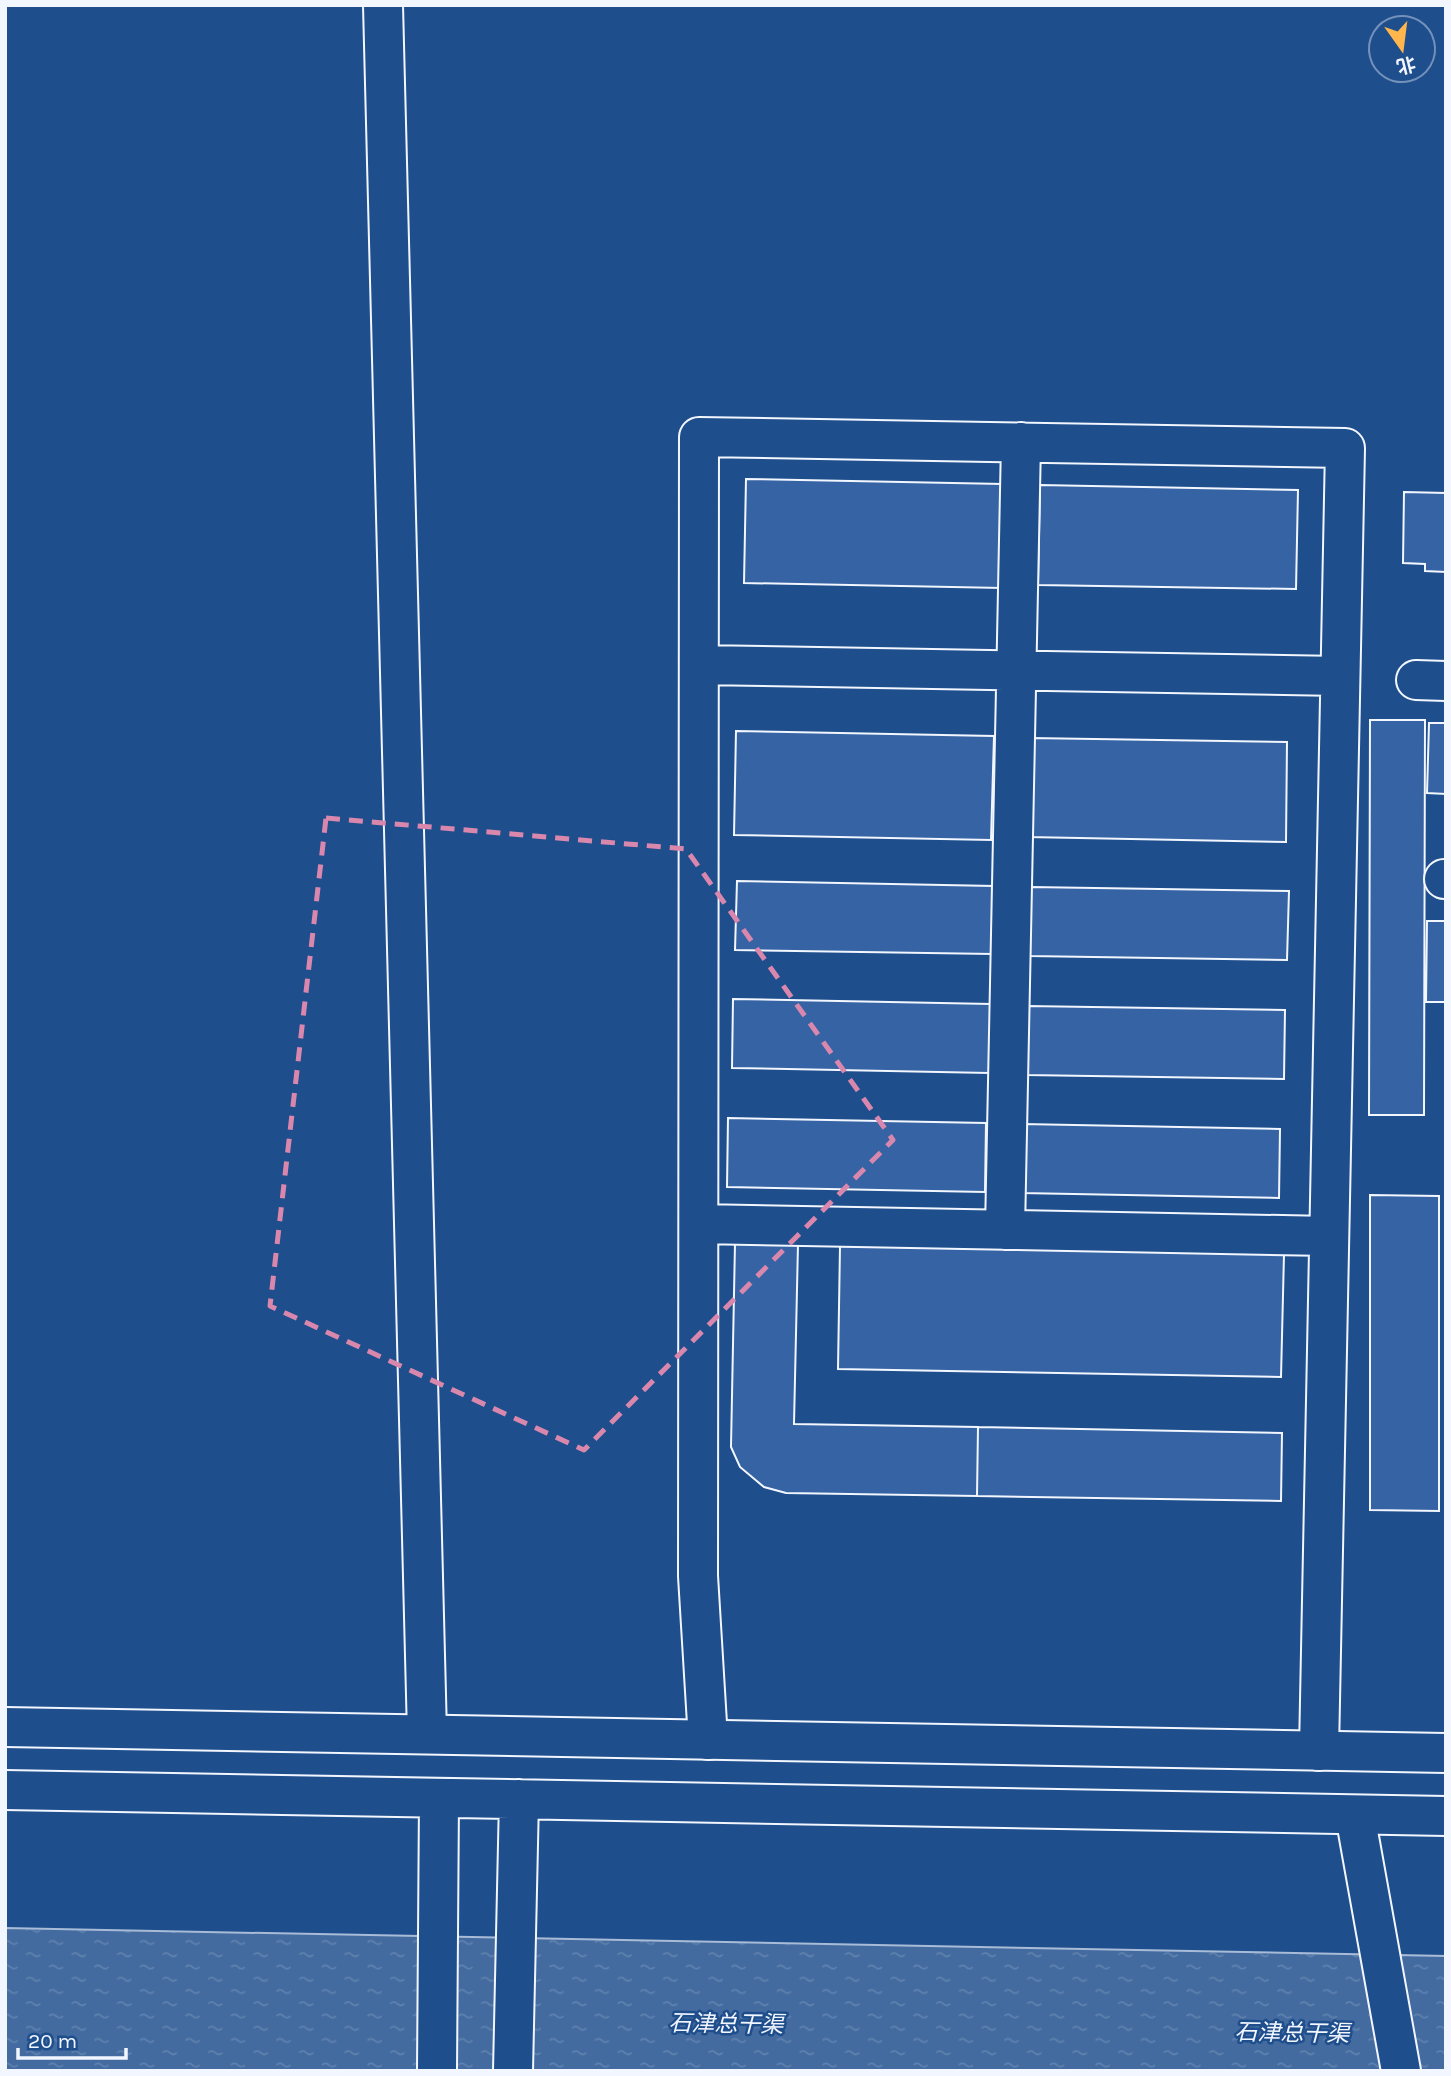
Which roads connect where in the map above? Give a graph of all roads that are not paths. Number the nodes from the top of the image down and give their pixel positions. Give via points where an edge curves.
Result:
1 (383, 5) edge
2 (1021, 442) junction
3 (699, 665) junction
4 (1016, 670) junction
5 (1340, 676) junction
6 (699, 1224) junction
7 (1005, 1230) junction
8 (1329, 1236) junction
9 (5, 1727) edge
10 (427, 1734) junction
11 (708, 1740) junction
12 (1319, 1751) junction
13 (1446, 1753) edge
14 (5, 1790) edge
15 (439, 1798) junction
16 (519, 1799) junction
17 (1355, 1815) junction
18 (1446, 1816) edge
19 (437, 2071) edge
20 (513, 2071) edge
21 (1401, 2071) edge

1 - 10 main road
2 - 3 main road via 699,437
2 - 4 main road
2 - 5 main road via 1345,448
3 - 4 main road
3 - 6 main road
4 - 5 main road
4 - 7 main road
5 - 8 main road
6 - 7 main road
6 - 11 main road via 698,1576
7 - 8 main road
8 - 12 main road
9 - 10 main road
10 - 11 main road
11 - 12 main road
12 - 13 main road
14 - 15 main road
15 - 16 main road
15 - 19 main road
16 - 17 main road
16 - 20 main road
17 - 18 main road
17 - 21 main road

